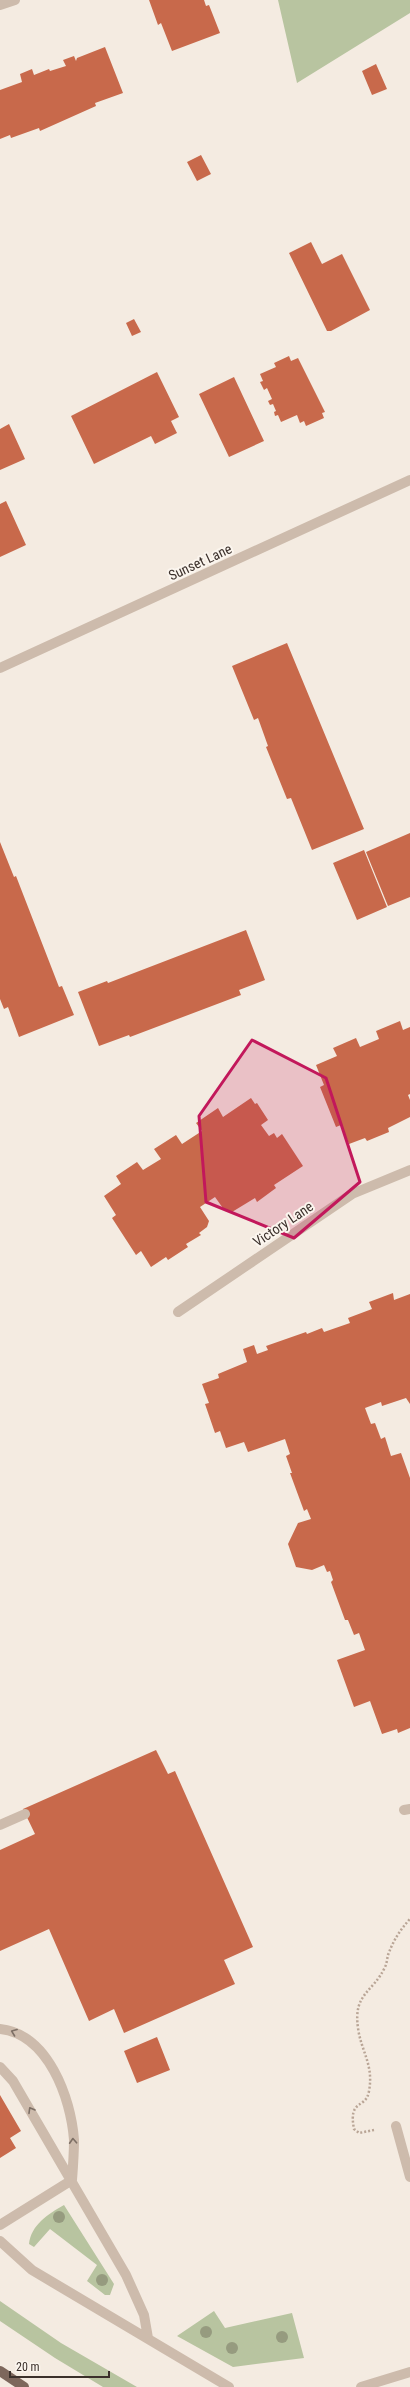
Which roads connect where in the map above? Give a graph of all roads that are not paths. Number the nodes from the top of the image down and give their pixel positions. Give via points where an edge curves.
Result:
1 (15, 0) edge
2 (0, 5) edge
3 (410, 480) edge
4 (0, 668) edge
5 (410, 1170) edge
6 (178, 1312) dead end
7 (25, 1814) dead end
8 (0, 1825) edge
9 (0, 2029) edge
10 (0, 2066) edge
11 (396, 2126) road end
12 (410, 2177) edge
13 (72, 2180) junction
14 (0, 2225) edge
15 (0, 2241) edge
16 (148, 2338) junction
17 (0, 2371) edge
18 (410, 2372) edge
19 (24, 2387) edge
20 (229, 2387) edge
21 (361, 2387) edge

1 - 2 street
3 - 4 street, Sunset Lane
5 - 6 street, Victory Lane via 352,1194
7 - 8 street
13 -> 9 street via 74,2154 71,2122 57,2079 30,2041 21,2035
13 -> 10 street via 13,2081
11 - 12 street
13 - 14 street
13 - 16 street via 138,2299 147,2324
15 - 16 street via 32,2270
16 - 20 street
17 - 19 main road
18 - 21 street

